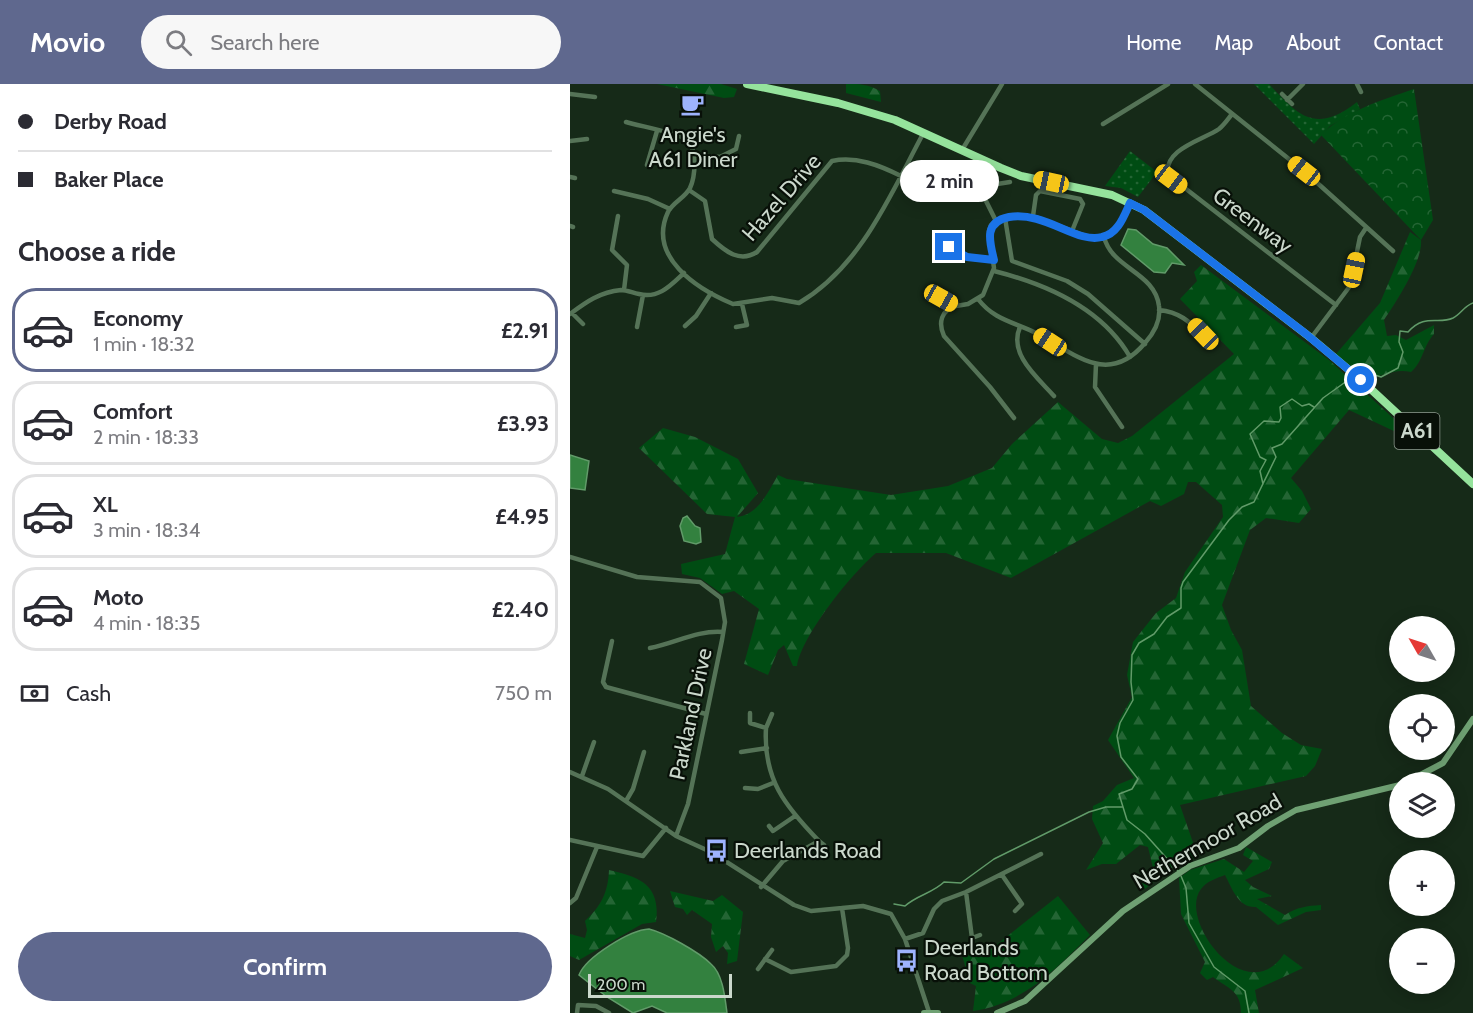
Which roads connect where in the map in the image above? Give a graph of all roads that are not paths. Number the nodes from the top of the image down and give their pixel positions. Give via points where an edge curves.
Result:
1 (747, 84) edge
2 (1002, 84) edge
3 (1168, 84) edge
4 (1194, 84) edge
5 (1304, 84) edge
6 (1357, 84) edge
7 (1361, 92) dead end
8 (570, 94) edge
9 (1282, 94) dead end
10 (595, 97) dead end
11 (1287, 100) junction
12 (1292, 104) dead end
13 (1232, 114) junction
14 (626, 122) dead end
15 (1103, 124) dead end
16 (657, 130) junction
17 (924, 131) junction
18 (739, 136) dead end
19 (587, 139) dead end
20 (570, 141) edge
21 (962, 150) junction
22 (695, 155) junction
23 (647, 165) dead end
24 (901, 176) junction
25 (1010, 183) dead end
26 (689, 190) junction
27 (614, 191) dead end
28 (1130, 203) junction
29 (670, 209) junction
30 (618, 216) dead end
31 (1033, 216) junction
32 (1005, 218) junction
33 (996, 221) junction
34 (1366, 228) junction
35 (1072, 231) junction
36 (1104, 237) junction
37 (949, 247) dead end
38 (970, 249) dead end
39 (1394, 251) dead end
40 (967, 257) junction
41 (994, 260) junction
42 (994, 271) junction
43 (684, 273) junction
44 (624, 290) junction
45 (927, 290) dead end
46 (711, 293) junction
47 (643, 295) junction
48 (978, 299) junction
49 (742, 304) junction
50 (1336, 305) junction
51 (956, 306) junction
52 (1159, 310) junction
53 (571, 314) edge
54 (584, 324) dead end
55 (685, 326) dead end
56 (637, 327) dead end
57 (736, 327) dead end
58 (1020, 327) junction
59 (1203, 334) dead end
60 (1311, 338) junction
61 (1145, 344) junction
62 (1130, 357) junction
63 (1096, 364) junction
64 (1054, 396) dead end
65 (1014, 418) dead end
66 (1122, 427) dead end
67 (1473, 484) edge
68 (570, 557) edge
69 (723, 632) junction
70 (612, 641) dead end
71 (650, 648) dead end
72 (750, 713) dead end
73 (706, 714) junction
74 (772, 714) dead end
75 (1473, 719) edge
76 (766, 728) junction
77 (594, 742) dead end
78 (766, 748) junction
79 (644, 752) dead end
80 (741, 752) dead end
81 (570, 772) edge
82 (1426, 772) edge
83 (582, 776) junction
84 (773, 783) junction
85 (745, 788) dead end
86 (1389, 788) edge
87 (626, 801) junction
88 (795, 816) junction
89 (769, 826) dead end
90 (666, 828) junction
91 (676, 836) junction
92 (570, 840) edge
93 (597, 847) junction
94 (1041, 854) dead end
95 (1002, 875) junction
96 (761, 887) junction
97 (966, 892) junction
98 (570, 903) edge
99 (843, 909) junction
100 (1015, 911) dead end
101 (980, 935) dead end
102 (905, 939) junction
103 (772, 950) dead end
104 (765, 959) junction
105 (758, 969) dead end
106 (929, 1012) edge
107 (577, 1013) edge
108 (609, 1013) edge
109 (924, 1013) edge
110 (938, 1013) edge
111 (997, 1013) edge

1 - 17 highway, A61 via 860,108
2 - 21 street
3 - 15 street
4 - 13 street
5 - 11 street
6 - 7 street
8 - 10 street
9 - 11 street
11 - 12 street
13 - 34 street via 1304,171
13 - 50 street, Greenway via 1220,128 1176,154 1166,171 1168,175
14 - 16 street
16 - 22 street via 687,141
16 - 23 street
17 - 21 highway, A61
17 - 24 street
18 - 22 street via 735,150 725,156
19 - 20 street
21 - 28 highway, A61 via 1021,176 1101,192
22 - 26 street
24 - 26 street, Hazel Drive via 863,161 832,160 757,252 744,258 712,239 705,201
24 - 49 street via 869,233 817,293 799,303 771,298
25 - 33 street via 984,189 983,195
26 - 29 street
27 - 29 street
28 - 36 street via 1115,231
28 - 60 highway, A61
29 - 43 street via 662,244
30 - 44 street via 612,250 627,265
31 - 32 street
31 - 35 street
31 - 35 street via 1036,195 1041,191 1080,200 1083,204
32 - 33 street
32 - 61 street via 1012,261 1067,281 1088,294
33 - 41 street via 989,231
34 - 39 street
34 - 50 street via 1360,237 1350,286
35 - 36 street
36 - 52 street via 1114,258 1153,289
37 - 40 street
38 - 40 street
40 - 41 street
41 - 42 street
42 - 48 street via 988,288
42 - 62 street via 1061,294 1109,329
43 - 46 street
43 - 47 street via 668,289 656,295
44 - 47 street
44 - 53 street via 591,299
45 - 51 street
46 - 49 street via 733,304
46 - 55 street
47 - 56 street
48 - 51 street
48 - 58 street via 987,311
49 - 57 street via 747,325
50 - 60 street
51 - 65 street via 941,317 944,336
52 - 59 street via 1187,319
52 - 61 street via 1158,322
53 - 54 street
58 - 63 street via 1077,359
58 - 64 street via 1018,349 1031,372
60 - 67 highway, A61
61 - 62 street
62 - 63 street
63 - 66 street via 1095,387
68 - 69 street, Parkland Drive via 637,577 700,582 721,598
69 - 71 street via 695,634
69 - 73 street, Parkland Drive
70 - 73 street via 603,682 606,687
72 - 76 street via 750,723
73 - 91 street, Parkland Drive via 688,804
74 - 76 street
75 - 82 street via 1443,763
76 - 78 street
77 - 83 street
78 - 80 street
78 - 84 street
79 - 87 street
81 - 83 street
83 - 87 street
84 - 85 street via 758,789
84 - 88 street
86 - 111 street, Nethermoor Road via 1296,810 1239,848 1190,866 1124,911 1026,1001
87 - 90 street
88 - 89 street via 773,831
88 - 96 street via 821,843 783,861
90 - 91 street
90 - 93 street via 643,856
91 - 96 street via 711,852
92 - 93 street
93 - 98 street via 576,898
94 - 95 street
95 - 97 street
95 - 100 street via 1022,904
96 - 99 street via 799,908
97 - 101 street via 972,938
97 - 102 street via 942,901 923,933
99 - 102 street via 863,906 891,914
99 - 104 street via 848,948 847,955 836,966 791,972
102 - 106 street
103 - 104 street
104 - 105 street
106 - 109 street
106 - 110 street
107 - 108 street via 578,1005 596,1006

